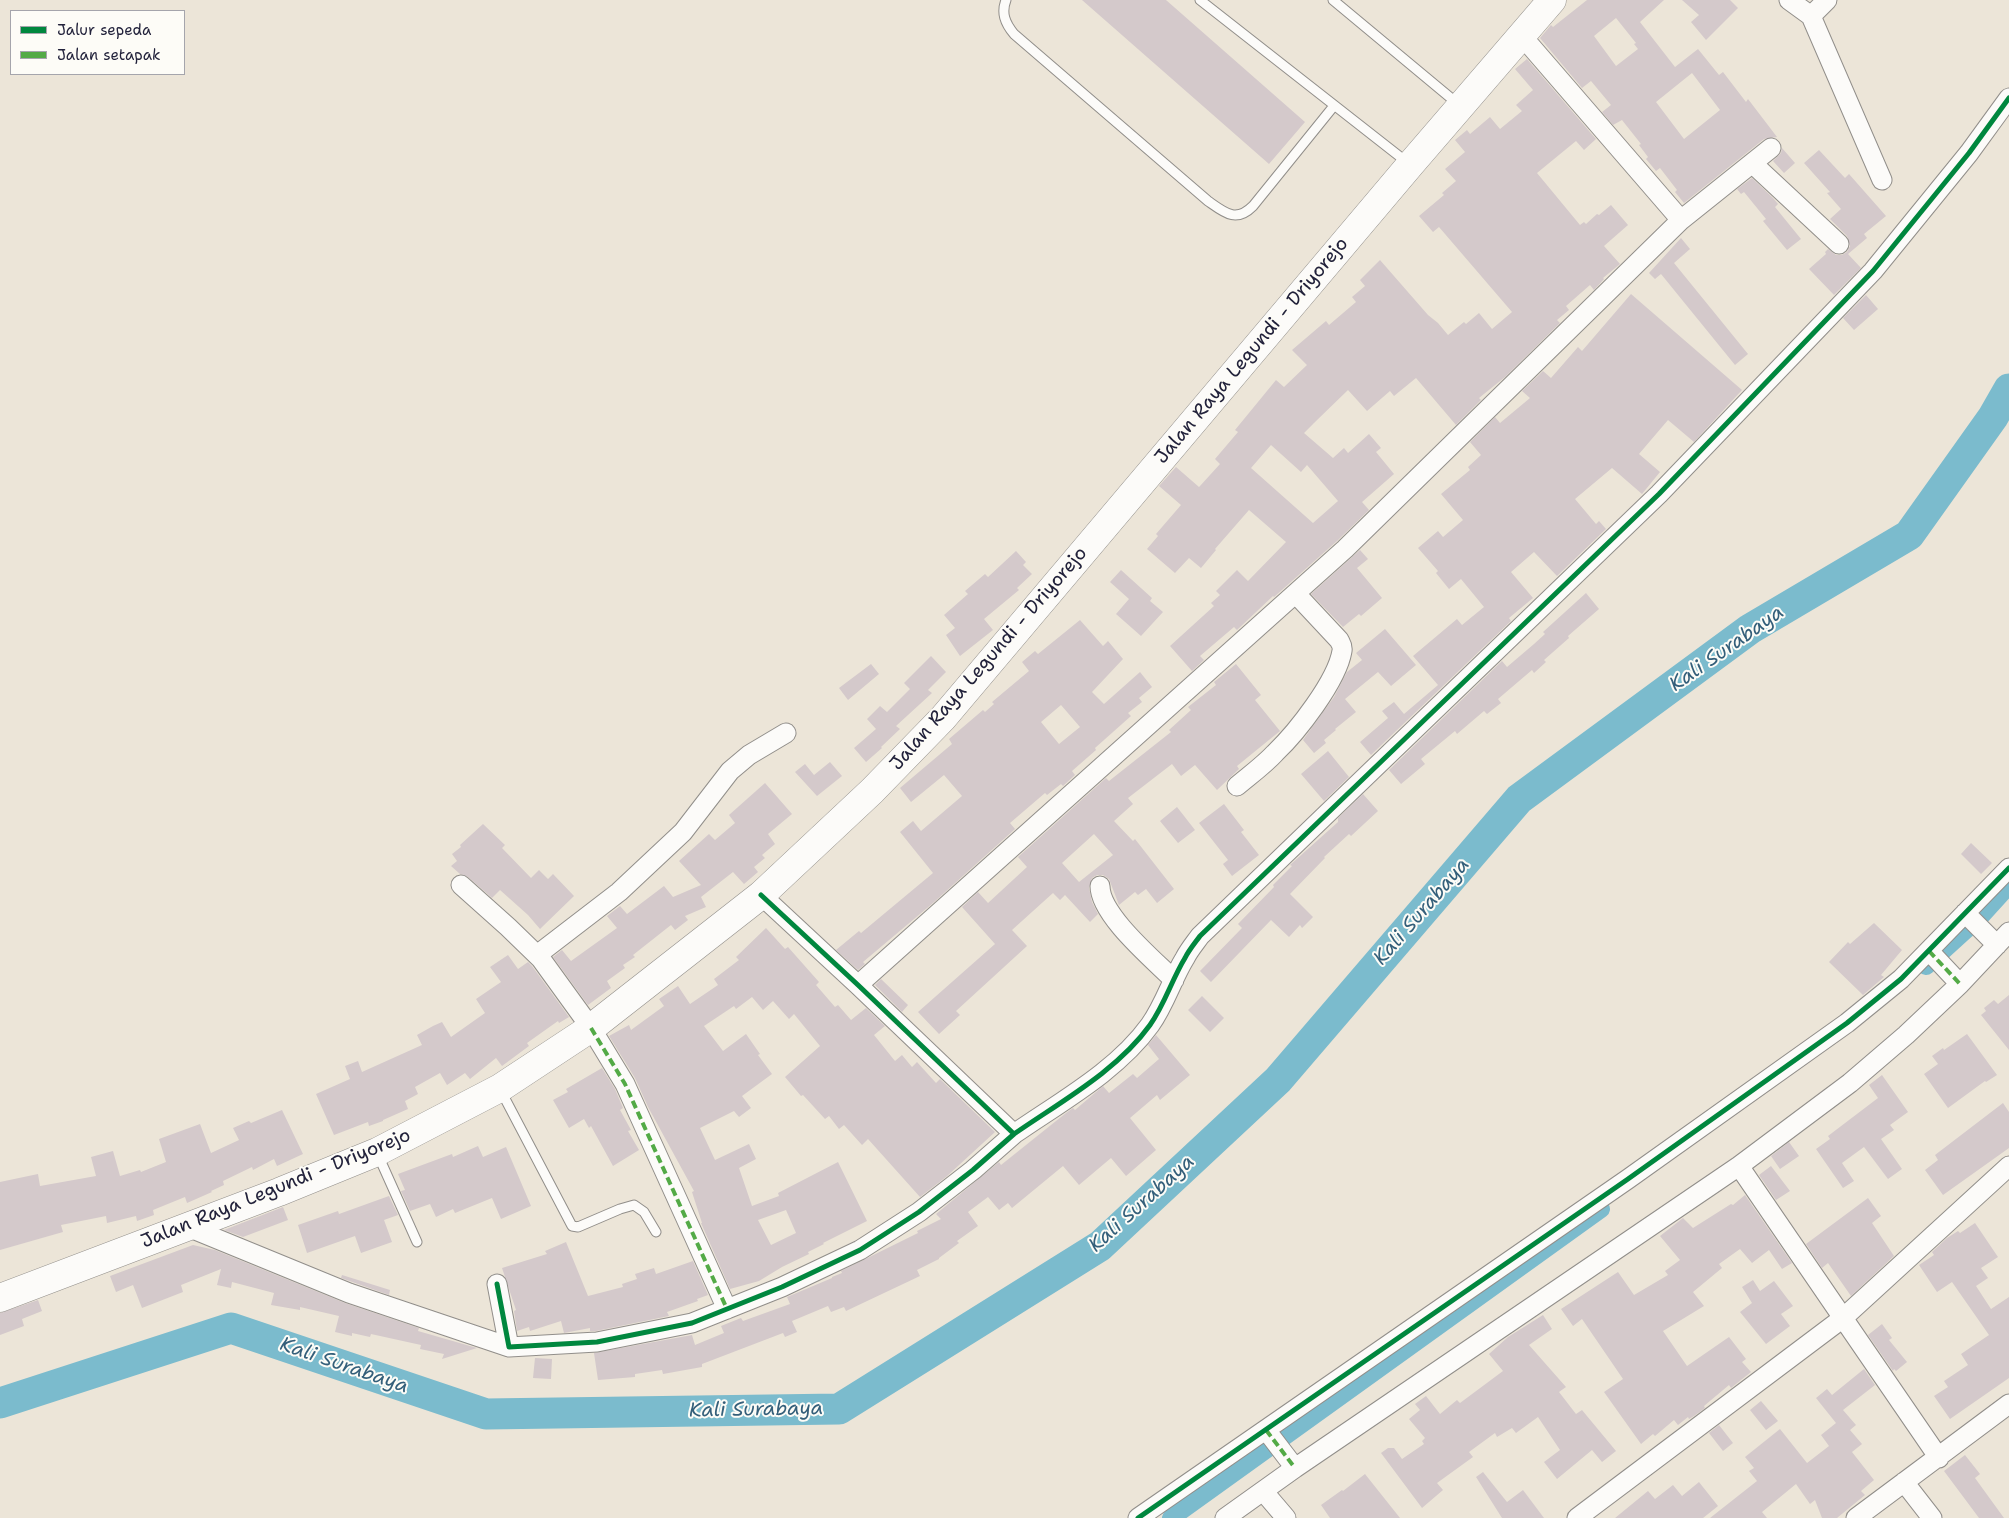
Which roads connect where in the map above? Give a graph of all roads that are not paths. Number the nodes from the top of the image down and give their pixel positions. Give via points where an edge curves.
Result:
1 (1006, 0) edge
2 (1200, 0) edge
3 (1333, 0) edge
4 (1552, 0) edge
5 (1789, 0) edge
6 (1827, 0) edge
7 (1811, 16) junction
8 (1522, 36) junction
9 (2009, 98) edge
10 (1333, 106) junction
11 (1462, 106) junction
12 (1771, 148) dead end
13 (1752, 163) junction
14 (1410, 165) junction
15 (1882, 180) dead end
16 (1681, 220) junction
17 (1839, 244) dead end
18 (1296, 594) junction
19 (786, 733) dead end
20 (1237, 786) dead end
21 (2009, 868) edge
22 (461, 885) dead end
23 (1100, 886) dead end
24 (761, 895) junction
25 (1968, 915) junction
26 (1998, 938) edge
27 (1931, 954) junction
28 (537, 955) junction
29 (1174, 980) junction
30 (1958, 981) junction
31 (858, 985) junction
32 (591, 1028) junction
33 (500, 1088) junction
34 (1014, 1134) junction
35 (377, 1152) junction
36 (1739, 1166) junction
37 (2009, 1166) edge
38 (188, 1227) junction
39 (656, 1232) dead end
40 (417, 1242) dead end
41 (497, 1284) dead end
42 (0, 1298) edge
43 (727, 1309) junction
44 (1843, 1318) junction
45 (509, 1347) junction
46 (2009, 1404) edge
47 (1268, 1433) junction
48 (1939, 1458) junction
49 (1291, 1463) junction
50 (1909, 1489) junction
51 (1263, 1491) junction
52 (1138, 1518) edge
53 (1225, 1518) edge
54 (1286, 1518) edge
55 (1577, 1518) edge
56 (1856, 1518) edge
57 (1932, 1518) edge

1 - 10 lane via 1004,16 1014,34 1208,201 1231,215 1240,215 1253,206
2 - 10 lane
3 - 11 lane
4 - 8 main road, Jalan Raya Legundi - Driyorejo
5 - 7 street
6 - 7 street
7 - 15 street
8 - 11 main road, Jalan Raya Legundi - Driyorejo
8 - 16 street
9 - 29 street via 1969,153 1873,271 1659,494 1200,936 1184,958
10 - 14 lane
11 - 14 main road, Jalan Raya Legundi - Driyorejo
12 - 13 street
13 - 16 street
13 - 17 street
14 - 24 main road, Jalan Raya Legundi - Driyorejo via 943,718 872,791
16 - 18 street
18 - 20 street via 1339,640 1342,650 1331,680 1308,714 1276,753
18 - 31 street
19 - 28 street via 749,755 730,771 683,832 619,892
21 - 25 street
22 - 28 street
23 - 29 street via 1107,910
24 - 31 street
24 - 32 main road, Jalan Raya Legundi - Driyorejo
25 - 26 street
25 - 27 street
26 - 30 street
27 - 30 street
27 - 47 street via 1847,1022
28 - 32 street
29 - 34 street via 1151,1024 1132,1048
30 - 36 street via 1906,1035 1850,1083
31 - 34 street
32 - 33 main road, Jalan Raya Legundi - Driyorejo
32 - 43 street via 625,1084
33 - 35 main road, Jalan Raya Legundi - Driyorejo
33 - 39 lane via 572,1226 578,1227 634,1205 644,1212
34 - 43 street via 919,1212 860,1250
35 - 38 main road, Jalan Raya Legundi - Driyorejo
35 - 40 lane
36 - 44 street
36 - 49 street
37 - 44 street
38 - 42 main road, Jalan Raya Legundi - Driyorejo
38 - 45 street via 348,1293
41 - 45 street
43 - 45 street via 692,1323 597,1342
44 - 48 street
44 - 55 street
46 - 48 street
47 - 49 street
47 - 52 street
48 - 50 street
49 - 51 street
50 - 56 street
50 - 57 street
51 - 53 street
51 - 54 street

